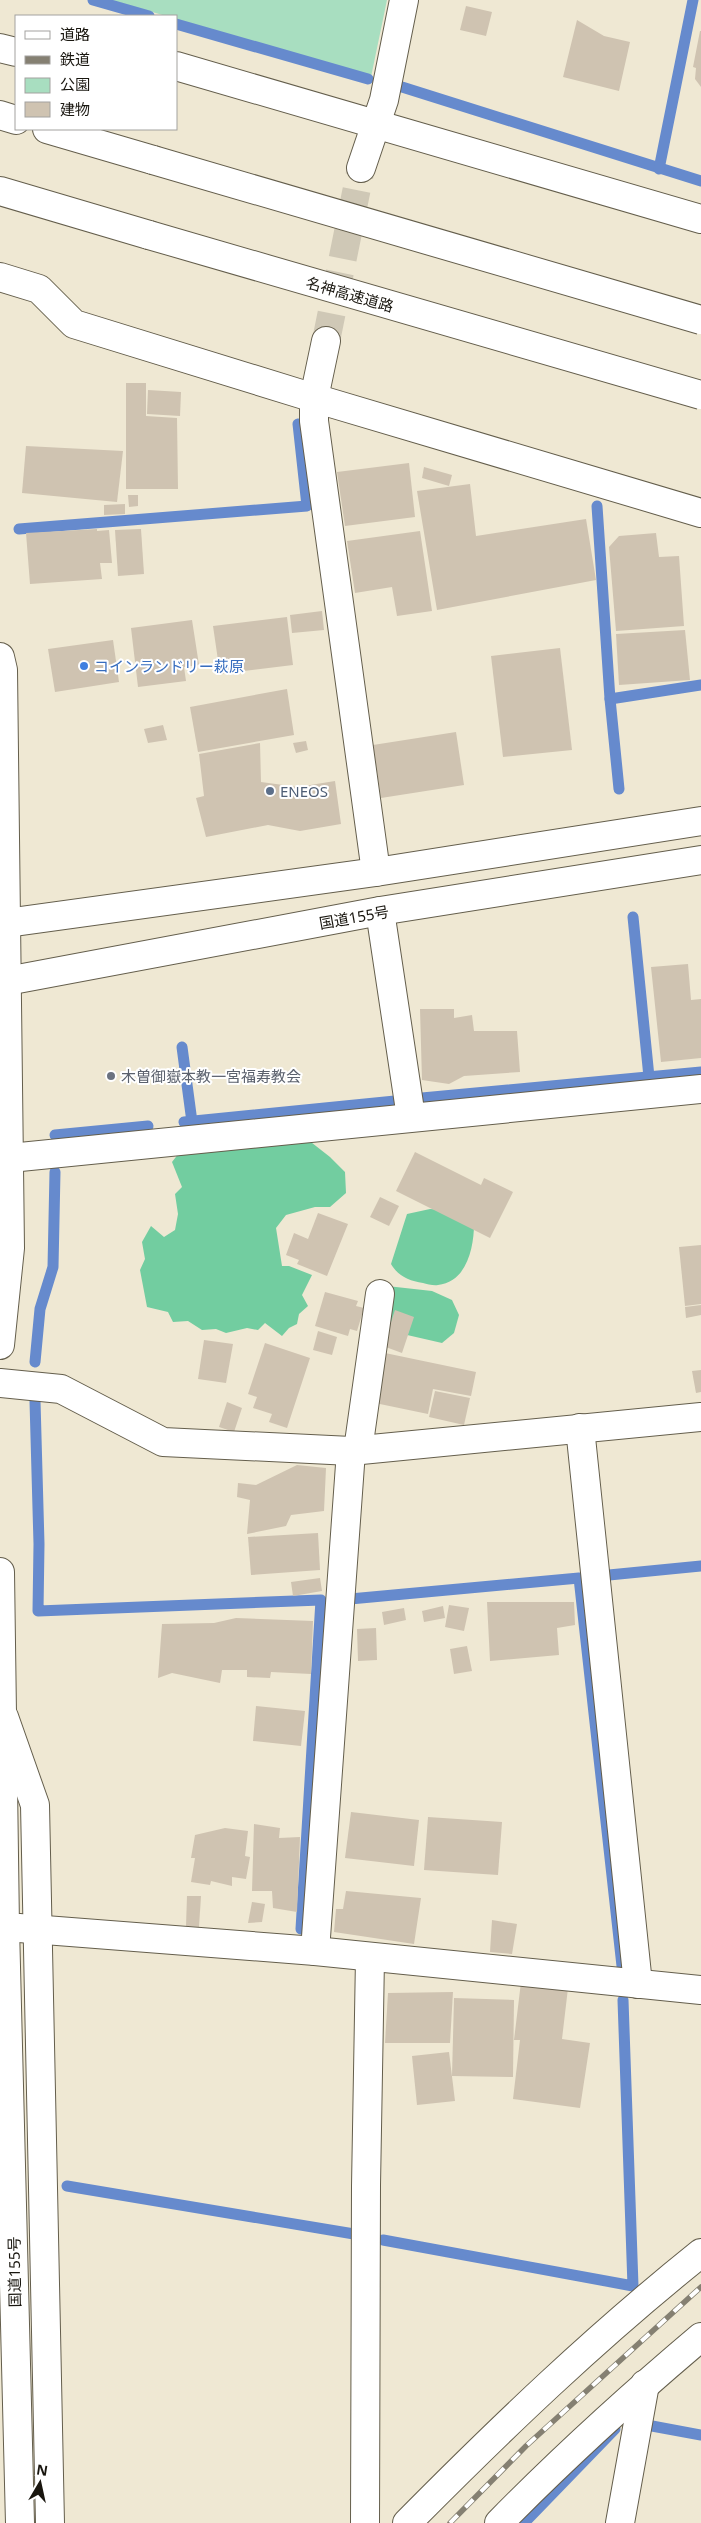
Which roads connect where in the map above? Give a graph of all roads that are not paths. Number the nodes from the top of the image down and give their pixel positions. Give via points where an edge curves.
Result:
1 (404, 0) edge
2 (0, 48) edge
3 (15, 52) edge
4 (178, 67) edge
5 (0, 115) edge
6 (15, 120) edge
7 (375, 126) junction
8 (50, 130) edge
9 (361, 168) tunnel mouth
10 (0, 191) edge
11 (701, 219) edge
12 (0, 277) edge
13 (701, 320) edge
14 (326, 341) tunnel mouth
15 (701, 395) edge
16 (314, 398) junction
17 (701, 512) edge
18 (0, 657) edge
19 (701, 820) edge
20 (701, 860) edge
21 (376, 872) junction
22 (380, 912) junction
23 (3, 923) edge
24 (4, 979) edge
25 (701, 1089) edge
26 (411, 1118) junction
27 (10, 1158) junction
28 (380, 1294) dead end
29 (0, 1344) edge
30 (0, 1383) edge
31 (701, 1417) edge
32 (580, 1428) junction
33 (354, 1451) junction
34 (0, 1572) edge
35 (3, 1716) junction
36 (5, 1927) junction
37 (36, 1930) junction
38 (315, 1951) junction
39 (370, 1958) junction
40 (638, 1984) junction
41 (701, 1990) edge
42 (701, 2253) edge
43 (701, 2337) edge
44 (645, 2384) junction
45 (20, 2523) edge
46 (51, 2523) edge
47 (364, 2523) edge
48 (407, 2523) edge
49 (499, 2523) edge
50 (620, 2523) edge

1 - 7 main road via 384,100
2 - 3 main road
4 - 7 main road
5 - 6 main road
7 - 9 main road
7 - 11 main road
8 - 13 main road, bridge
10 - 15 main road, 名神高速道路, bridge
12 - 16 main road via 39,289 74,324
14 - 16 main road
16 - 17 main road
16 - 21 main road via 314,421
18 - 23 main road via 3,670
19 - 21 main road
20 - 22 main road, 国道155号
21 - 23 main road
22 - 24 main road, 国道155号
22 - 26 main road
23 - 24 main road
24 - 27 main road
25 - 26 main road
26 - 27 main road
27 - 29 main road via 10,1248
28 - 33 main road
30 - 33 main road via 61,1389 163,1442
31 - 32 main road
32 - 33 main road
32 - 40 main road
33 - 38 main road
34 - 35 main road, 国道155号
35 - 36 main road, 国道155号
35 - 37 main road via 35,1805
36 - 37 main road
36 - 45 main road, 国道155号
37 - 38 main road
37 - 46 main road
38 - 39 main road
39 - 40 main road
39 - 47 main road
40 - 41 main road
42 - 48 main road via 592,2342
43 - 44 main road
44 - 49 main road
44 - 50 main road

